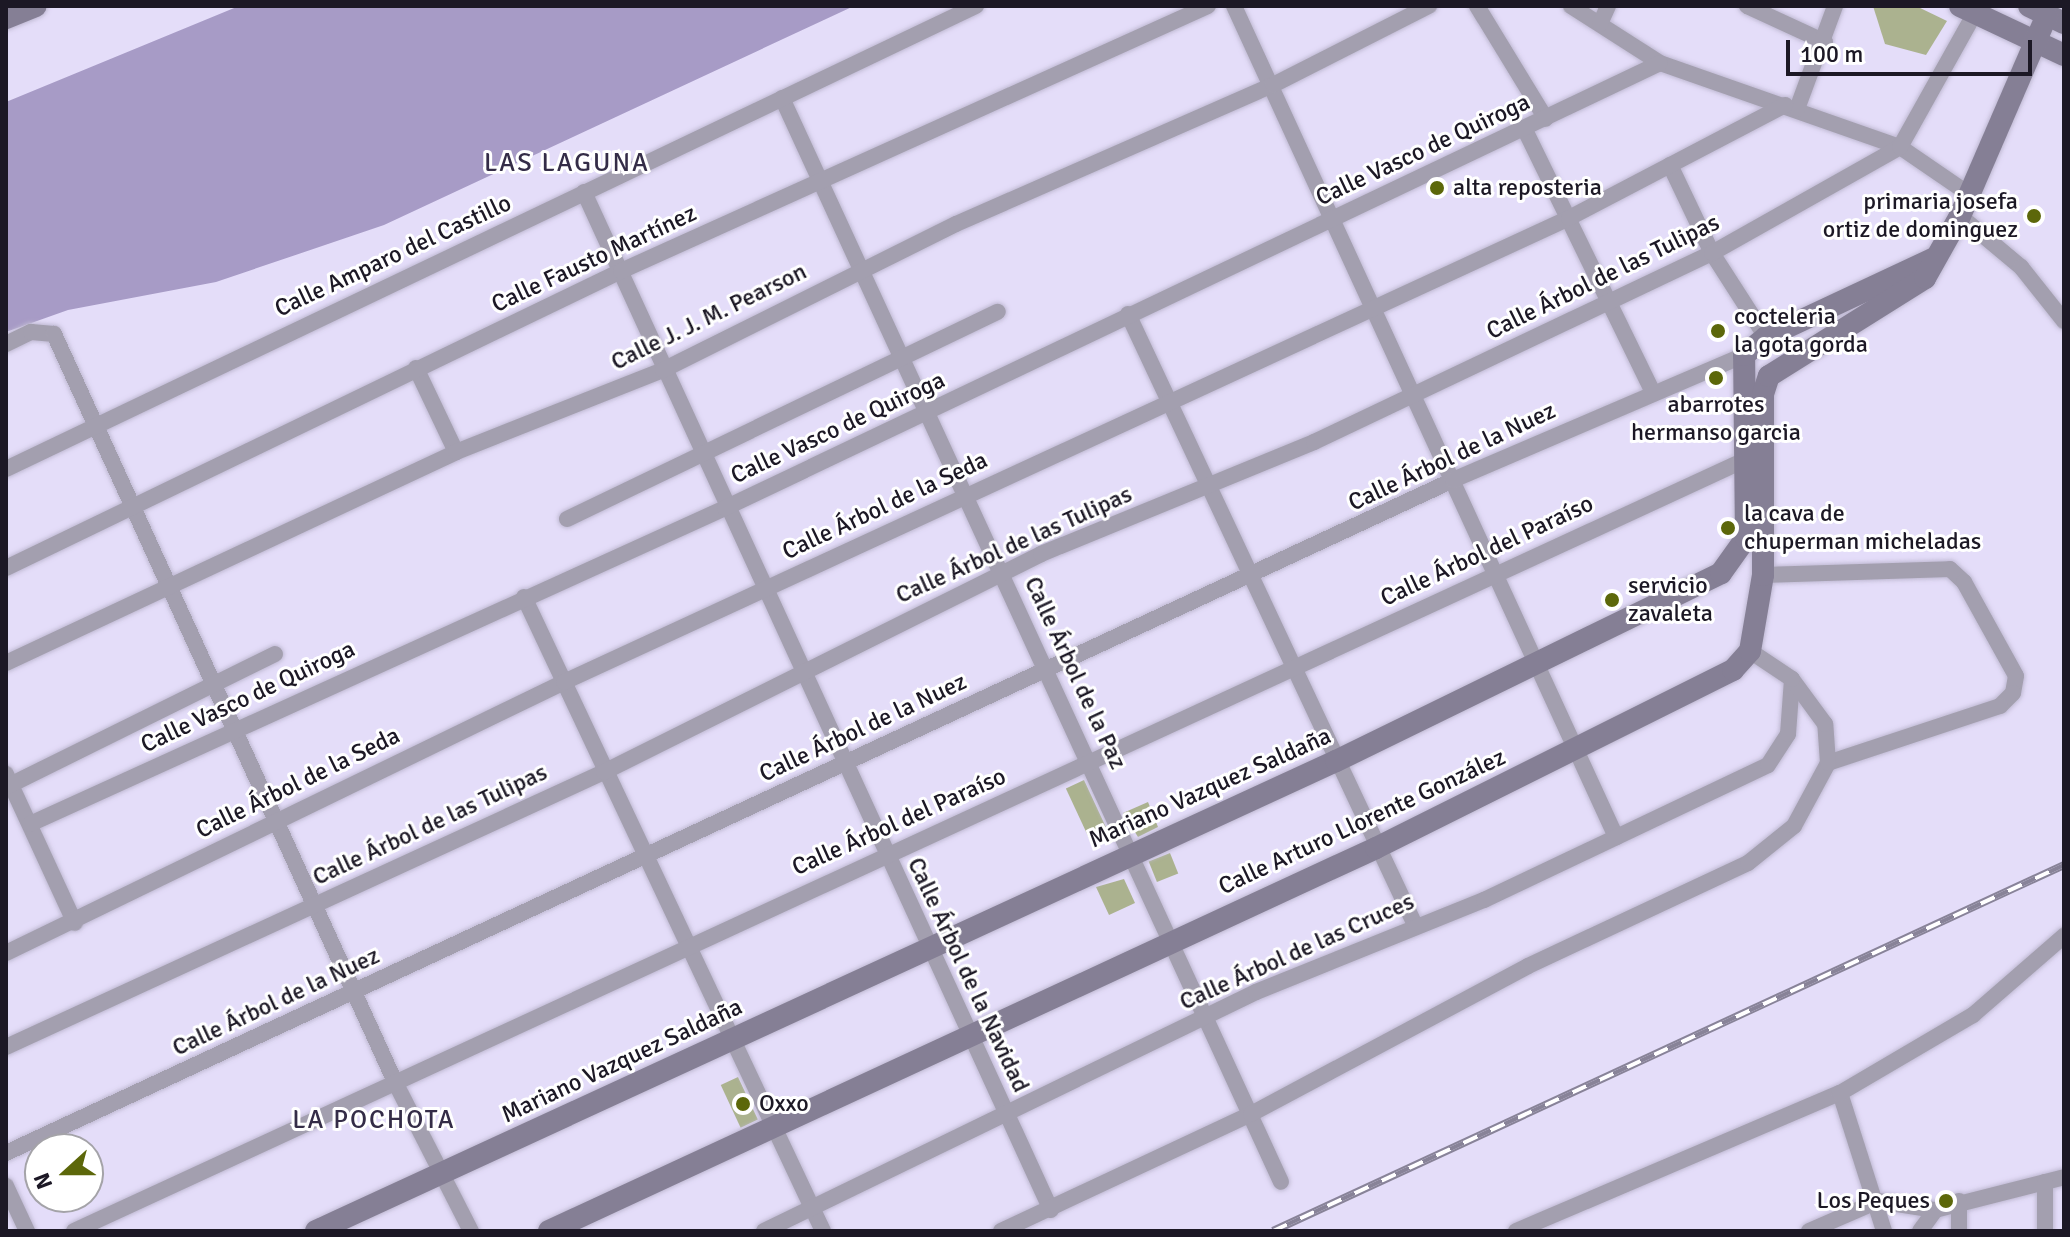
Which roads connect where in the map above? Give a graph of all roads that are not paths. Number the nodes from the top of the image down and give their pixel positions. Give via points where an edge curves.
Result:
1 (36, 6) edge
2 (976, 6) edge
3 (1208, 6) edge
4 (1234, 6) edge
5 (1429, 6) edge
6 (1477, 6) edge
7 (1571, 6) edge
8 (1608, 6) edge
9 (1747, 6) edge
10 (1835, 6) edge
11 (1967, 10) edge
12 (2047, 15) edge
13 (6, 18) edge
14 (1600, 24) junction
15 (1825, 42) junction
16 (2035, 42) junction
17 (2064, 55) edge
18 (1660, 63) junction
19 (1273, 85) junction
20 (782, 98) junction
21 (1791, 107) junction
22 (1546, 119) junction
23 (1525, 130) junction
24 (1900, 147) junction
25 (1670, 165) junction
26 (821, 183) junction
27 (584, 192) junction
28 (1970, 195) junction
29 (1960, 216) junction
30 (1333, 217) junction
31 (1569, 218) junction
32 (1712, 253) junction
33 (1935, 258) junction
34 (862, 270) junction
35 (621, 271) junction
36 (1613, 304) junction
37 (1374, 307) junction
38 (998, 312) dead end
39 (1128, 314) junction
40 (2064, 321) edge
41 (1766, 337) junction
42 (6, 344) edge
43 (1744, 355) junction
44 (902, 358) junction
45 (416, 368) junction
46 (663, 370) junction
47 (1412, 393) junction
48 (1653, 393) junction
49 (1166, 401) junction
50 (928, 413) junction
51 (95, 425) junction
52 (456, 452) junction
53 (701, 455) junction
54 (1745, 460) junction
55 (6, 469) edge
56 (1453, 480) junction
57 (1207, 489) junction
58 (965, 496) junction
59 (131, 503) junction
60 (725, 508) junction
61 (567, 519) dead end
62 (6, 568) edge
63 (1001, 573) junction
64 (1495, 573) junction
65 (1763, 575) junction
66 (1251, 578) junction
67 (170, 588) junction
68 (764, 589) junction
69 (524, 597) junction
70 (1750, 651) junction
71 (275, 654) dead end
72 (1536, 662) junction
73 (6, 663) edge
74 (1046, 668) junction
75 (1292, 668) junction
76 (803, 670) junction
77 (1792, 679) junction
78 (564, 682) junction
79 (213, 683) junction
80 (235, 730) junction
81 (1576, 749) junction
82 (1091, 761) junction
83 (1336, 761) junction
84 (1828, 763) junction
85 (845, 764) junction
86 (604, 772) junction
87 (8, 782) edge
88 (274, 819) junction
89 (30, 824) junction
90 (1616, 837) junction
91 (1376, 848) junction
92 (1132, 851) junction
93 (887, 854) junction
94 (643, 856) junction
95 (314, 905) junction
96 (75, 923) junction
97 (1415, 925) junction
98 (2064, 936) edge
99 (1173, 938) junction
100 (687, 945) junction
101 (930, 945) junction
102 (6, 953) edge
103 (355, 992) junction
104 (1205, 1017) junction
105 (969, 1032) junction
106 (734, 1039) junction
107 (6, 1047) edge
108 (396, 1084) junction
109 (1840, 1093) junction
110 (1251, 1114) junction
111 (1007, 1117) junction
112 (774, 1124) junction
113 (6, 1153) edge
114 (443, 1172) junction
115 (2064, 1177) edge
116 (1281, 1182) dead end
117 (2045, 1182) junction
118 (6, 1186) edge
119 (1878, 1201) junction
120 (1959, 1201) junction
121 (813, 1208) junction
122 (1051, 1210) junction
123 (1935, 1210) junction
124 (27, 1231) edge
125 (74, 1231) edge
126 (316, 1231) edge
127 (471, 1231) edge
128 (549, 1231) edge
129 (764, 1231) edge
130 (823, 1231) edge
131 (1001, 1231) edge
132 (1516, 1231) edge
133 (1809, 1231) edge
134 (1884, 1231) edge
135 (1920, 1231) edge
136 (1959, 1231) edge
137 (2045, 1231) edge

1 - 13 street
2 - 20 street, Calle Amparo del Castillo
3 - 26 street, Calle Fausto Martínez
4 - 19 street
5 - 19 street, Calle J. J. M. Pearson
6 - 22 street
7 - 14 street
8 - 14 street
9 - 15 street
10 - 15 street
11 - 16 street
11 - 24 street
12 - 16 street
14 - 18 street
15 - 21 street
16 - 17 street
16 - 28 street
18 - 21 street
18 - 22 street, Calle Vasco de Quiroga
19 - 30 street
19 - 34 street, Calle J. J. M. Pearson
20 - 26 street, Calle Árbol de la Paz
20 - 27 street, Calle Amparo del Castillo
21 - 24 street
21 - 25 street, Calle Árbol de la Seda
22 - 23 street, Calle Vasco de Quiroga
23 - 30 street, Calle Vasco de Quiroga
23 - 31 street
24 - 28 street
24 - 32 street, Calle Árbol de las Tulipas
25 - 31 street, Calle Árbol de la Seda
25 - 32 street
26 - 34 street, Calle Árbol de la Paz
26 - 35 street, Calle Fausto Martínez
27 - 35 street, Calle Árbol de la Navidad
27 - 51 street, Calle Amparo del Castillo
28 - 29 street
29 - 33 street
29 - 40 street via 2021,267
30 - 37 street
30 - 39 street, Calle Vasco de Quiroga
31 - 36 street
31 - 37 street, Calle Árbol de la Seda
32 - 36 street, Calle Árbol de las Tulipas
32 - 41 street
33 - 41 street
33 - 65 street via 1925,278 1769,376 1763,394
34 - 44 street, Calle Árbol de la Paz
34 - 46 street, Calle J. J. M. Pearson
35 - 45 street, Calle Fausto Martínez
35 - 46 street, Calle Árbol de la Navidad
36 - 47 street, Calle Árbol de las Tulipas
36 - 48 street
37 - 47 street
37 - 49 street, Calle Árbol de la Seda
38 - 44 street
39 - 49 street
39 - 50 street, Calle Vasco de Quiroga
41 - 43 street
42 - 51 street via 45,330 54,334
43 - 48 street, Calle Árbol de la Nuez
43 - 54 street, Mariano Vazquez Saldaña
44 - 50 street, Calle Árbol de la Paz
44 - 53 street
45 - 52 street
45 - 59 street, Calle Fausto Martínez
46 - 52 street, Calle J. J. M. Pearson
46 - 53 street, Calle Árbol de la Navidad
47 - 56 street
47 - 57 street, Calle Árbol de las Tulipas
48 - 56 street, Calle Árbol de la Nuez
49 - 57 street
49 - 58 street, Calle Árbol de la Seda
50 - 58 street, Calle Árbol de la Paz
50 - 60 street, Calle Vasco de Quiroga
51 - 55 street, Calle Amparo del Castillo
51 - 59 street
52 - 67 street, Calle J. J. M. Pearson
53 - 60 street, Calle Árbol de la Navidad
53 - 61 street
54 - 64 street, Calle Árbol del Paraíso
54 - 72 street, Mariano Vazquez Saldaña via 1746,538 1721,573
56 - 64 street
56 - 66 street, Calle Árbol de la Nuez
57 - 63 street, Calle Árbol de las Tulipas
57 - 66 street
58 - 63 street, Calle Árbol de la Paz
58 - 68 street, Calle Árbol de la Seda
59 - 62 street, Calle Fausto Martínez
59 - 67 street
60 - 68 street, Calle Árbol de la Navidad
60 - 69 street, Calle Vasco de Quiroga
63 - 74 street, Calle Árbol de la Paz
63 - 76 street, Calle Árbol de las Tulipas
64 - 72 street
64 - 75 street, Calle Árbol del Paraíso
65 - 70 street
65 - 84 street via 1950,569 1964,582 2016,676 2013,693 2000,706
66 - 74 street, Calle Árbol de la Nuez
66 - 75 street
67 - 73 street, Calle J. J. M. Pearson
67 - 79 street
68 - 76 street, Calle Árbol de la Navidad
68 - 78 street, Calle Árbol de la Seda
69 - 78 street
69 - 80 street, Calle Vasco de Quiroga
70 - 77 street
70 - 81 street, Calle Arturo Llorente González via 1724,675
71 - 79 street, Calle Vasco de Quiroga
72 - 81 street
72 - 83 street, Mariano Vazquez Saldaña
74 - 82 street, Calle Árbol de la Paz
74 - 85 street, Calle Árbol de la Nuez
75 - 82 street, Calle Árbol del Paraíso
75 - 83 street
76 - 85 street, Calle Árbol de la Navidad
76 - 86 street, Calle Árbol de las Tulipas
77 - 84 street via 1825,724
77 - 90 street, Calle Árbol de las Cruces via 1788,734 1768,765
78 - 86 street
78 - 88 street, Calle Árbol de la Seda
79 - 80 street
79 - 87 street, Calle Vasco de Quiroga
80 - 88 street
80 - 89 street, Calle Vasco de Quiroga
81 - 90 street
81 - 91 street, Calle Arturo Llorente González
82 - 92 street, Calle Árbol de la Paz
82 - 93 street, Calle Árbol del Paraíso
83 - 91 street
83 - 92 street, Mariano Vazquez Saldaña
84 - 110 street via 1794,826 1748,863 1458,1001
85 - 93 street, Calle Árbol de la Navidad
85 - 94 street, Calle Árbol de la Nuez
86 - 94 street
86 - 95 street, Calle Árbol de las Tulipas
87 - 89 street
88 - 95 street
88 - 96 street, Calle Árbol de la Seda
89 - 96 street
90 - 97 street, Calle Árbol de las Cruces
91 - 97 street
91 - 99 street, Calle Arturo Llorente González
92 - 99 street, Calle Árbol de la Paz
92 - 101 street, Mariano Vazquez Saldaña
93 - 100 street, Calle Árbol del Paraíso
93 - 101 street, Calle Árbol de la Navidad
94 - 100 street
94 - 103 street, Calle Árbol de la Nuez
95 - 103 street
95 - 107 street, Calle Árbol de las Tulipas
96 - 102 street, Calle Árbol de la Seda
97 - 104 street, Calle Árbol de las Cruces
98 - 109 street via 1973,1015
99 - 104 street, Calle Árbol de la Paz
99 - 105 street, Calle Arturo Llorente González
100 - 106 street
100 - 108 street, Calle Árbol del Paraíso
101 - 105 street, Calle Árbol de la Navidad
101 - 106 street, Mariano Vazquez Saldaña
103 - 108 street
103 - 113 street, Calle Árbol de la Nuez
104 - 110 street, Calle Árbol de la Paz
104 - 111 street, Calle Árbol de las Cruces
105 - 111 street, Calle Árbol de la Navidad
105 - 112 street, Calle Arturo Llorente González
106 - 112 street
106 - 114 street, Mariano Vazquez Saldaña
108 - 114 street
108 - 125 street, Calle Árbol del Paraíso
109 - 119 street
109 - 132 street
110 - 116 street, Calle Árbol de la Paz
110 - 122 street
111 - 121 street, Calle Árbol de las Cruces
111 - 122 street, Calle Árbol de la Navidad
112 - 121 street
112 - 128 street, Calle Arturo Llorente González
114 - 126 street, Mariano Vazquez Saldaña
114 - 127 street
115 - 117 street
117 - 120 street
117 - 137 street
118 - 124 street
119 - 123 street
119 - 133 street
119 - 134 street
120 - 123 street
120 - 136 street
121 - 129 street, Calle Árbol de las Cruces
121 - 130 street
122 - 131 street
123 - 135 street

